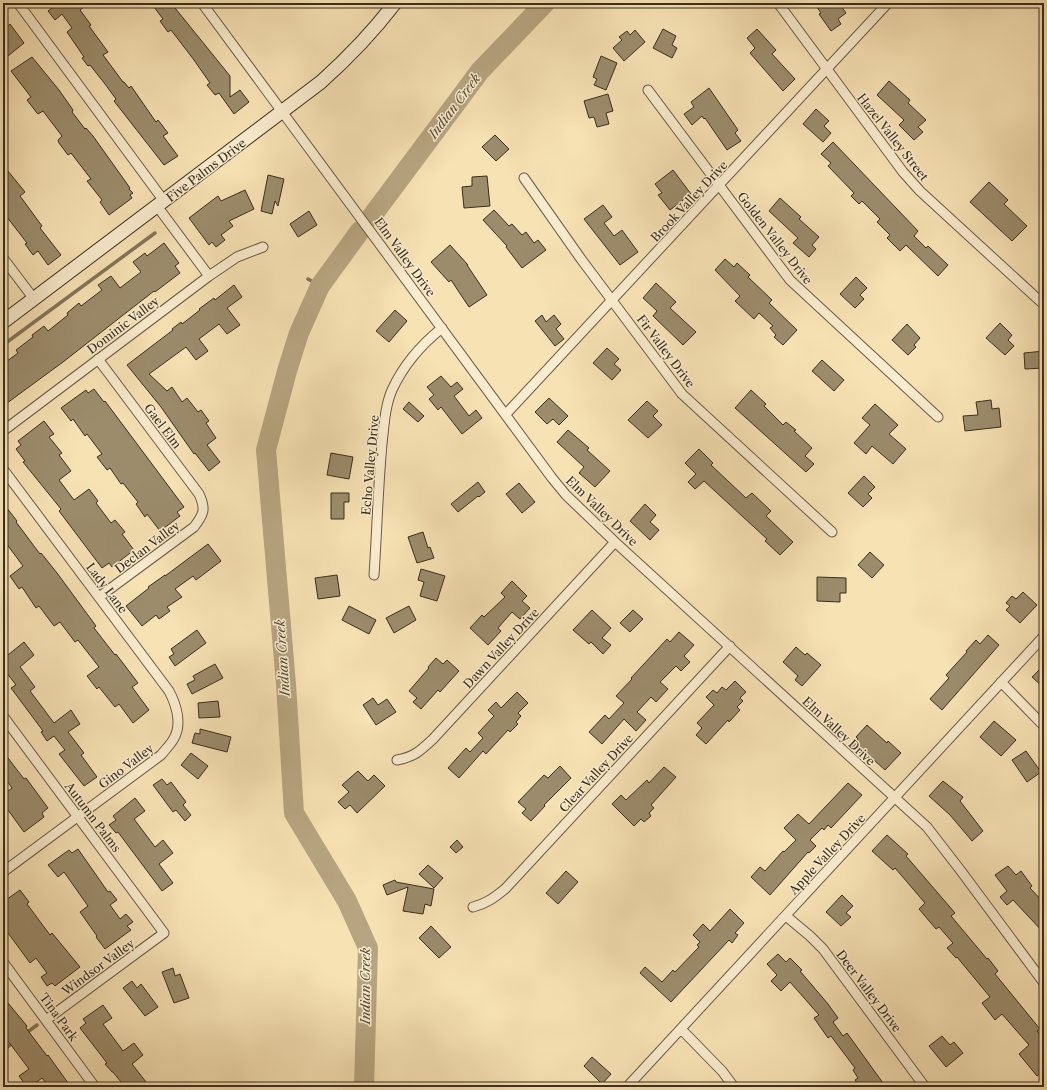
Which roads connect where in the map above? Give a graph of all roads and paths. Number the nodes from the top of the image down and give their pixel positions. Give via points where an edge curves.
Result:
1 (18, 3) edge
2 (202, 3) edge
3 (395, 3) edge
4 (778, 3) edge
5 (888, 3) edge
6 (826, 69) junction
7 (648, 90) dead end
8 (283, 112) junction
9 (524, 178) dead end
10 (719, 185) junction
11 (161, 203) junction
12 (263, 247) dead end
13 (3, 258) edge
14 (210, 276) junction
15 (34, 299) junction
16 (613, 301) junction
17 (1041, 302) dead end
18 (3, 322) edge
19 (442, 328) junction
20 (98, 359) junction
21 (506, 414) junction
22 (938, 417) dead end
23 (3, 431) edge
24 (3, 470) edge
25 (204, 510) joint
26 (832, 532) dead end
27 (615, 542) junction
28 (374, 575) dead end
29 (99, 597) junction
30 (1044, 636) edge
31 (730, 646) junction
32 (1001, 682) junction
33 (3, 716) edge
34 (1044, 726) edge
35 (177, 728) joint
36 (397, 760) dead end
37 (895, 798) junction
38 (78, 817) junction
39 (3, 872) edge
40 (473, 907) dead end
41 (786, 916) junction
42 (164, 933) joint
43 (3, 962) edge
44 (1044, 983) edge
45 (46, 1020) junction
46 (681, 1029) junction
47 (95, 1087) edge
48 (627, 1087) edge
49 (734, 1087) edge
50 (926, 1087) edge

1 - 11 street
2 - 8 street, Elm Valley Drive
3 - 8 street, Five Palms Drive via 354,52
4 - 6 street, Hazel Valley Street
5 - 6 street, Brook Valley Drive
6 - 10 street, Brook Valley Drive
6 - 17 street, Hazel Valley Street via 920,191
7 - 10 street, Golden Valley Drive
8 - 11 street, Five Palms Drive
8 - 19 street, Elm Valley Drive
9 - 16 street, Fir Valley Drive
10 - 16 street, Brook Valley Drive
10 - 22 street, Golden Valley Drive via 790,280
11 - 14 street
11 - 15 street, Five Palms Drive
12 - 14 street, Dominic Valley via 237,257
13 - 15 street
14 - 20 street, Dominic Valley
15 - 18 street, Five Palms Drive
16 - 21 street, Brook Valley Drive
16 - 26 street, Fir Valley Drive via 682,394
19 - 21 street, Elm Valley Drive
19 - 28 street, Echo Valley Drive via 408,363 392,390 385,416
20 - 23 street, Dominic Valley
20 - 25 street, Gael Elm via 199,494
21 - 27 street, Elm Valley Drive via 561,489
24 - 29 street, Lady Lane
25 - 29 street, Declan Valley via 194,527
27 - 31 street, Elm Valley Drive
27 - 36 street, Dawn Valley Drive via 433,739 417,754
29 - 35 street, Lady Lane via 169,691 177,712
30 - 32 street, Apple Valley Drive
31 - 37 street, Elm Valley Drive
31 - 40 street, Clear Valley Drive via 505,889 490,901
32 - 34 street
32 - 37 street, Apple Valley Drive
33 - 38 street, Autumn Palms
35 - 38 street, Gino Valley via 174,739 161,755
37 - 41 street, Apple Valley Drive
37 - 44 street, Elm Valley Drive via 933,834
38 - 39 street, Gino Valley
38 - 42 street, Autumn Palms
41 - 46 street, Apple Valley Drive
41 - 50 street, Deer Valley Drive via 823,949
42 - 45 street, Windsor Valley
43 - 45 street, Tina Park
45 - 47 street, Tina Park
46 - 48 street, Apple Valley Drive
46 - 49 street

